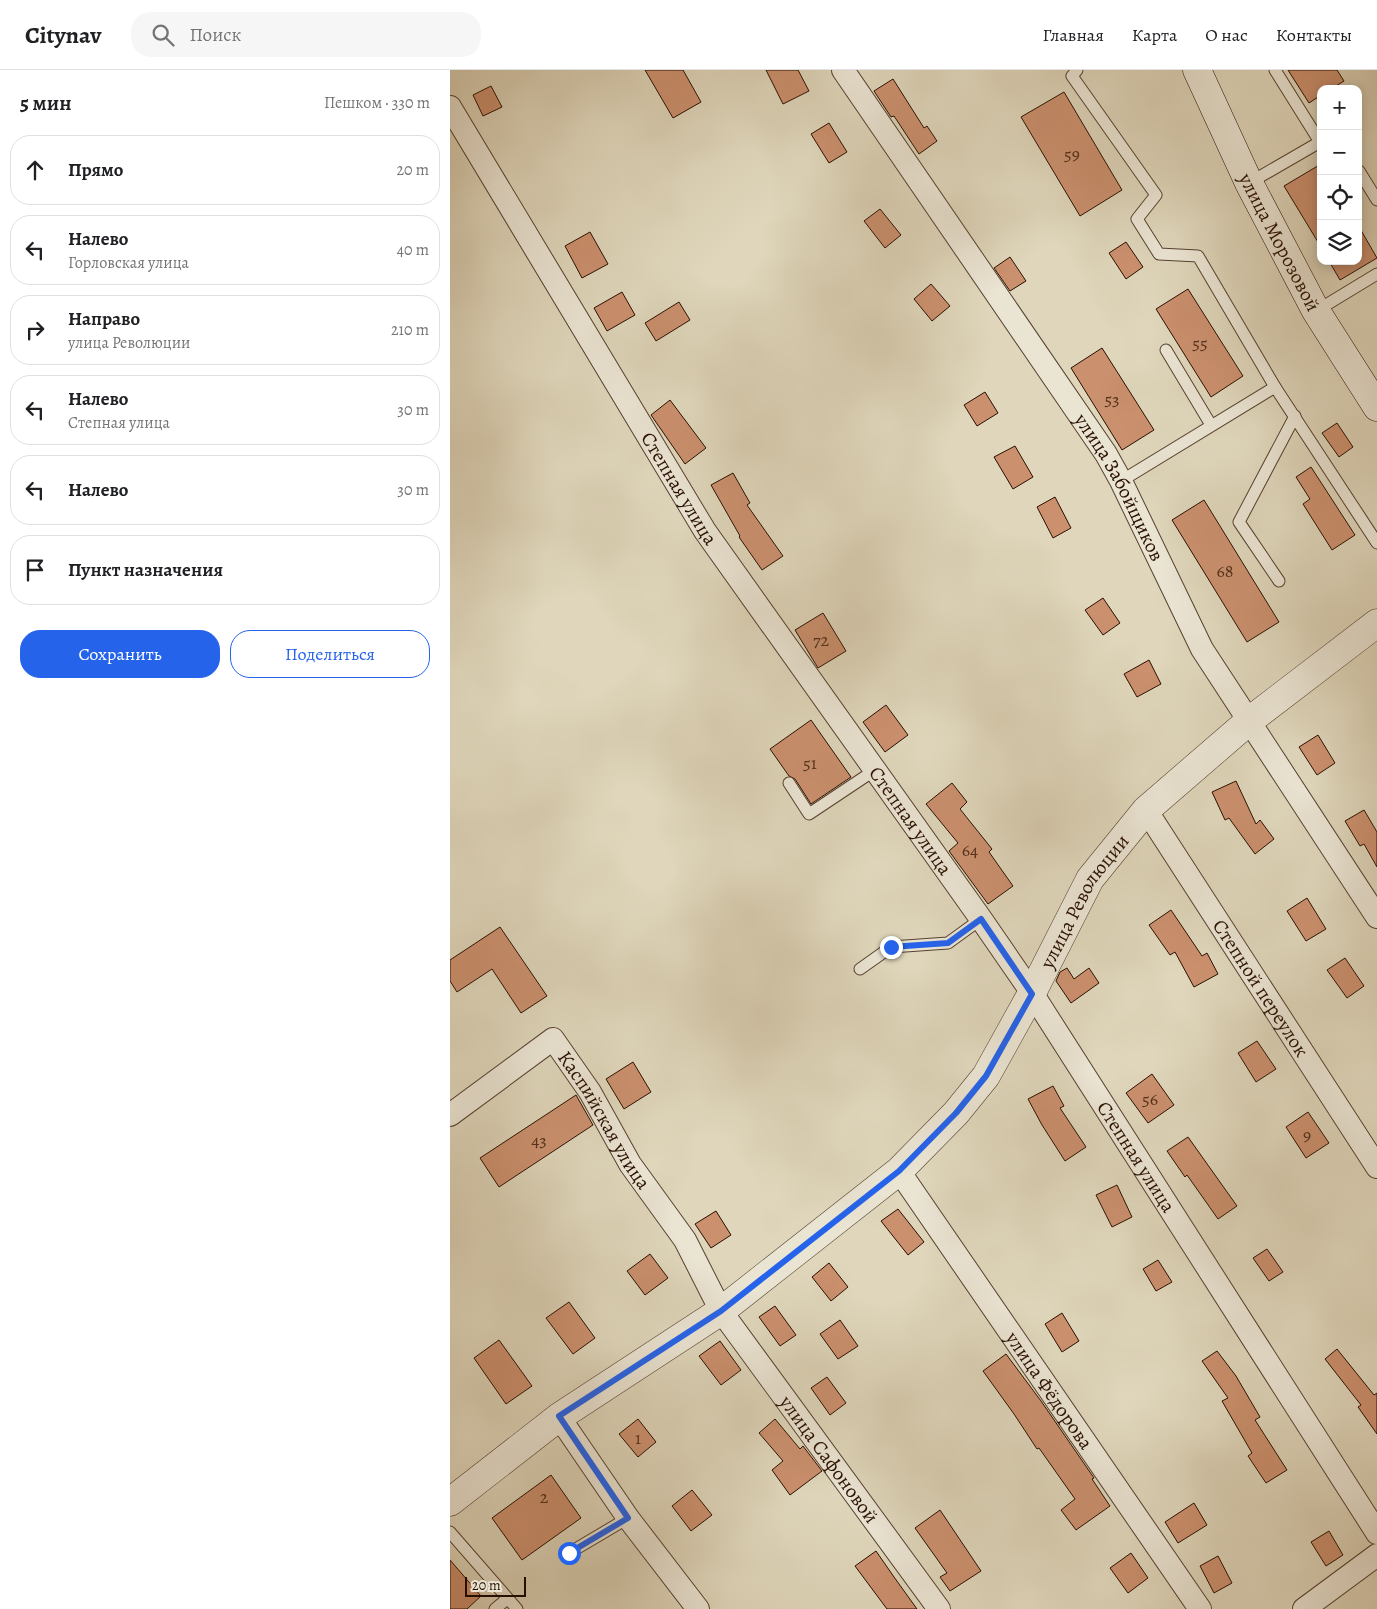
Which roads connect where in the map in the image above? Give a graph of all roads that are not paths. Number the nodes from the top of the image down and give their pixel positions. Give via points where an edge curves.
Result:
1 (843, 70) edge
2 (1077, 70) edge
3 (1197, 70) edge
4 (1275, 70) edge
5 (450, 107) edge
6 (1361, 175) edge
7 (1249, 183) junction
8 (1377, 200) edge
9 (1377, 274) edge
10 (1316, 311) junction
11 (1166, 350) dead end
12 (1275, 387) junction
13 (1376, 405) edge
14 (1295, 416) junction
15 (1211, 425) junction
16 (1121, 481) junction
17 (1377, 543) edge
18 (1278, 581) dead end
19 (1377, 623) edge
20 (1249, 721) junction
21 (875, 770) junction
22 (789, 784) dead end
23 (1146, 810) junction
24 (1377, 917) edge
25 (981, 919) junction
26 (860, 969) dead end
27 (1032, 994) junction
28 (450, 1115) edge
29 (1377, 1168) edge
30 (899, 1171) junction
31 (721, 1311) junction
32 (559, 1416) junction
33 (450, 1502) edge
34 (628, 1518) junction
35 (450, 1532) edge
36 (1377, 1532) edge
37 (569, 1553) dead end
38 (1377, 1555) edge
39 (507, 1599) junction
40 (496, 1609) edge
41 (517, 1609) edge
42 (698, 1609) edge
43 (939, 1609) edge
44 (1200, 1609) edge
45 (1304, 1609) edge

1 - 16 street, улица Забойщиков via 1106,454
2 - 12 lane via 1072,76 1156,195 1137,219 1159,254 1198,256
3 - 7 street, улица Морозовой
4 - 7 lane via 1320,142
5 - 21 street, Степная улица via 705,531
6 - 8 lane
7 - 10 street, улица Морозовой
9 - 10 lane
10 - 13 street, улица Морозовой
11 - 15 lane
12 - 14 lane
12 - 15 lane
14 - 17 lane
14 - 18 lane via 1239,522
15 - 16 lane
16 - 20 street, улица Забойщиков via 1202,649
19 - 20 street, улица Революции
20 - 23 street, улица Революции
20 - 24 street, улица Забойщиков
21 - 22 lane via 809,814
21 - 25 street, Степная улица
23 - 27 street, улица Революции via 1090,880
23 - 29 street, Степной переулок
25 - 26 lane via 948,943 891,947
25 - 27 street, Степная улица
27 - 30 street, улица Революции via 986,1076 956,1113
27 - 36 street, Степная улица
28 - 31 street, Каспийская улица via 553,1039 590,1092 630,1164 685,1240
30 - 31 street, улица Революции
30 - 44 street, улица Фёдорова
31 - 32 street, улица Революции
31 - 43 street, улица Сафоновой
32 - 33 street, улица Революции
32 - 34 street
34 - 37 lane
34 - 42 street
35 - 39 lane
38 - 45 street
39 - 40 lane
39 - 41 lane

